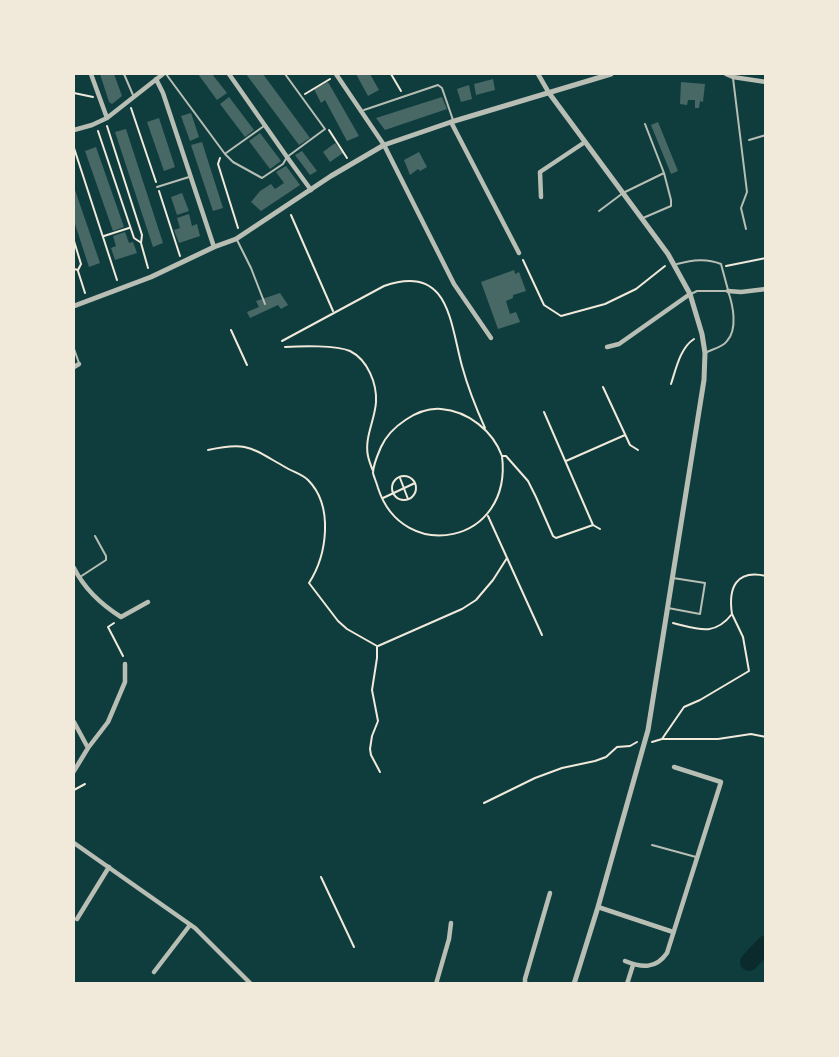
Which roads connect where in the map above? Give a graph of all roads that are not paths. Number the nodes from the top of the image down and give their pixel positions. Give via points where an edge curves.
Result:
1 (91, 74) edge
2 (124, 74) edge
3 (164, 74) edge
4 (229, 74) edge
5 (285, 74) edge
6 (336, 74) edge
7 (538, 74) edge
8 (611, 74) edge
9 (726, 74) edge
10 (733, 77) junction
11 (156, 79) junction
12 (765, 82) edge
13 (549, 93) junction
14 (133, 97) junction
15 (361, 111) junction
16 (105, 118) junction
17 (452, 122) junction
18 (645, 124) dead end
19 (265, 125) junction
20 (74, 131) edge
21 (765, 135) edge
22 (749, 140) dead end
23 (585, 142) junction
24 (384, 145) junction
25 (225, 154) junction
26 (287, 158) junction
27 (664, 173) junction
28 (190, 177) junction
29 (157, 187) dead end
30 (311, 190) junction
31 (623, 193) junction
32 (541, 197) dead end
33 (599, 211) dead end
34 (642, 218) junction
35 (746, 229) dead end
36 (239, 238) junction
37 (214, 247) junction
38 (519, 253) road end
39 (675, 263) junction
40 (765, 289) edge
41 (729, 291) junction
42 (690, 294) junction
43 (265, 304) dead end
44 (74, 306) edge
45 (491, 338) dead end
46 (607, 347) dead end
47 (74, 349) edge
48 (705, 353) junction
49 (79, 364) joint
50 (74, 367) edge
51 (95, 536) dead end
52 (74, 568) edge
53 (79, 578) junction
54 (672, 578) junction
55 (148, 602) dead end
56 (667, 608) junction
57 (125, 664) road end
58 (74, 722) edge
59 (88, 748) junction
60 (674, 766) dead end
61 (74, 771) edge
62 (74, 843) edge
63 (652, 845) dead end
64 (697, 858) junction
65 (109, 867) junction
66 (550, 893) dead end
67 (598, 907) junction
68 (77, 919) dead end
69 (451, 923) dead end
70 (190, 925) junction
71 (673, 932) junction
72 (625, 961) dead end
73 (634, 964) junction
74 (154, 972) dead end
75 (251, 984) edge
76 (436, 984) edge
77 (526, 984) edge
78 (574, 984) edge
79 (627, 984) edge

1 - 16 street
2 - 14 lane
3 - 11 street
3 - 25 lane
4 - 19 street
5 - 26 lane via 325,129
6 - 15 street
7 - 13 street
8 - 13 street
9 - 10 street
10 - 12 street
10 - 35 lane via 747,192 741,208
11 - 14 street
11 - 28 street
13 - 17 street
13 - 23 street
14 - 16 street
15 - 17 lane via 438,85
15 - 24 street
16 - 20 street
17 - 24 street
17 - 38 street
18 - 27 lane
19 - 25 lane
19 - 26 street
21 - 22 lane
23 - 31 street
23 - 32 street via 540,172
24 - 30 street
24 - 45 street via 454,284
25 - 26 lane via 262,178
26 - 30 street
27 - 31 lane
27 - 34 lane via 671,206
28 - 29 lane
28 - 37 street
30 - 36 street
31 - 33 lane
31 - 34 street
34 - 39 street
36 - 37 street
36 - 43 lane
37 - 44 street via 151,278
39 - 41 lane via 711,260 721,264
39 - 42 street
40 - 41 street
41 - 42 lane
41 - 48 lane via 733,330 728,341
42 - 46 street via 619,344
42 - 48 street
47 - 49 lane
48 - 54 street
49 - 50 street
51 - 53 lane via 106,560
52 - 53 street
53 - 55 street via 106,608 121,617
54 - 56 street
54 - 56 lane via 705,583 700,614
56 - 67 street via 648,730
57 - 59 street via 125,682 108,722
58 - 59 street
59 - 61 street
60 - 64 street via 722,782
62 - 65 street
63 - 64 lane
64 - 71 street
65 - 68 street
65 - 70 street
66 - 77 street
67 - 71 street
67 - 78 street
69 - 76 street
70 - 74 street
70 - 75 street
71 - 73 street via 662,960 650,966
72 - 73 street
73 - 79 street

